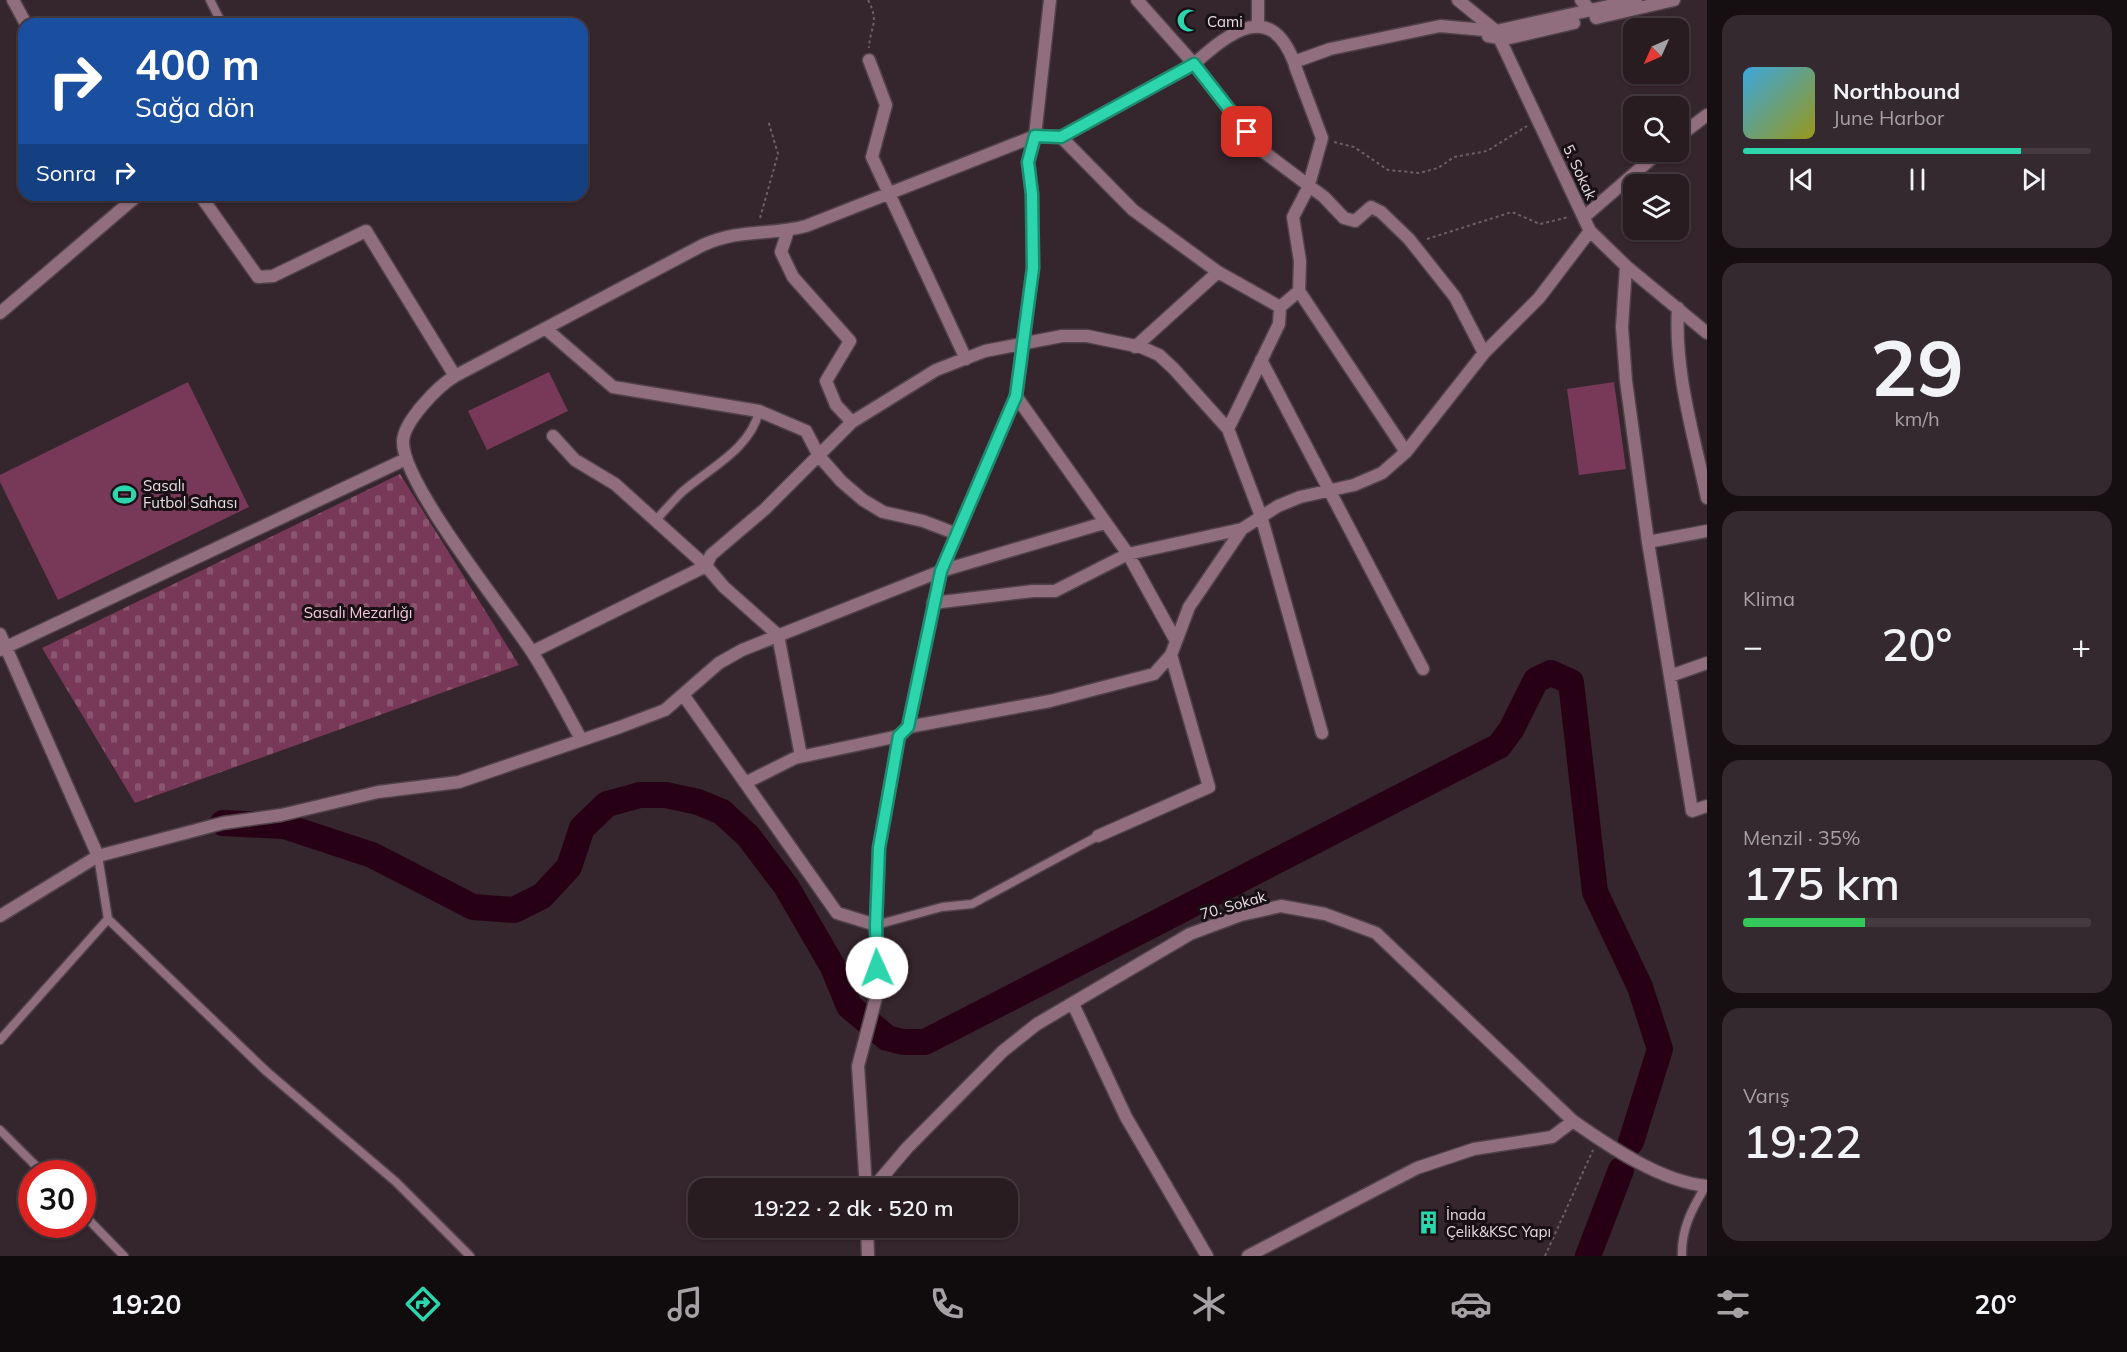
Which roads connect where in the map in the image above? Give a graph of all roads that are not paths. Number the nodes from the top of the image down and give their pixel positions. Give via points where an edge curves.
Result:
1 (13, 0) edge
2 (210, 0) edge
3 (1050, 0) edge
4 (1137, 0) edge
5 (1258, 0) edge
6 (1458, 0) edge
7 (1581, 0) edge
8 (1636, 0) edge
9 (1674, 0) edge
10 (1591, 11) junction
11 (23, 18) edge
12 (219, 18) edge
13 (1258, 25) junction
14 (1498, 34) junction
15 (869, 60) road end
16 (1194, 64) junction
17 (1294, 64) junction
18 (1707, 115) edge
19 (1689, 129) edge
20 (1035, 136) junction
21 (1061, 137) junction
22 (1647, 162) edge
23 (1308, 188) junction
24 (887, 195) junction
25 (128, 201) edge
26 (204, 201) edge
27 (1583, 214) junction
28 (788, 231) junction
29 (1590, 231) junction
30 (1626, 266) junction
31 (1218, 272) junction
32 (1299, 291) junction
33 (1280, 307) junction
34 (1678, 308) junction
35 (0, 313) edge
36 (546, 329) junction
37 (1707, 333) edge
38 (1023, 342) junction
39 (1135, 346) junction
40 (1484, 353) junction
41 (966, 359) junction
42 (1261, 360) junction
43 (455, 376) junction
44 (1016, 396) junction
45 (759, 411) junction
46 (852, 422) junction
47 (1228, 429) junction
48 (553, 436) dead end
49 (1406, 452) junction
50 (819, 456) junction
51 (406, 459) junction
52 (1329, 490) junction
53 (1707, 498) edge
54 (1261, 516) junction
55 (656, 520) junction
56 (1104, 523) junction
57 (1242, 529) junction
58 (1707, 531) edge
59 (957, 534) junction
60 (1648, 542) junction
61 (1128, 554) junction
62 (706, 566) junction
63 (941, 571) junction
64 (933, 603) junction
65 (0, 634) edge
66 (777, 635) junction
67 (1176, 641) junction
68 (3, 648) edge
69 (532, 652) junction
70 (1171, 655) junction
71 (1707, 663) edge
72 (1423, 669) dead end
73 (1670, 676) junction
74 (684, 696) junction
75 (904, 731) junction
76 (1322, 733) dead end
77 (581, 739) junction
78 (801, 756) junction
79 (745, 783) junction
80 (1707, 806) edge
81 (1098, 836) joint
82 (98, 856) junction
83 (0, 916) edge
84 (108, 919) junction
85 (876, 925) junction
86 (1072, 1004) junction
87 (0, 1040) edge
88 (1573, 1121) junction
89 (0, 1130) edge
90 (30, 1160) edge
91 (865, 1178) edge
92 (882, 1178) edge
93 (1706, 1186) edge
94 (96, 1228) edge
95 (867, 1238) edge
96 (124, 1256) edge
97 (470, 1256) edge
98 (868, 1256) edge
99 (1207, 1256) edge
100 (1248, 1256) edge
101 (1682, 1256) edge

1 - 11 street
2 - 12 lane
3 - 20 street
4 - 16 street
5 - 13 street
6 - 14 street, 5. Sokak
7 - 10 street
8 - 10 street
9 - 14 street via 1505,39
10 - 14 street
13 - 16 street via 1239,28
13 - 17 street via 1267,26 1286,42
14 - 17 street via 1440,26 1330,50
14 - 27 street, 5. Sokak
15 - 24 street via 886,105 872,157
16 - 21 street
16 - 23 street via 1260,149
17 - 23 street via 1322,138
18 - 19 street
20 - 21 street
20 - 24 street
20 - 38 street via 1028,162 1033,268
21 - 31 street via 1133,210
22 - 27 street
23 - 32 street via 1293,217 1300,261
23 - 40 street via 1324,197 1344,218 1355,221 1371,207 1409,239 1455,297
24 - 28 street
24 - 41 street
25 - 35 street
26 - 43 street via 258,277 273,276 366,231
27 - 29 street, 5. Sokak
28 - 36 street via 740,232 703,245
28 - 46 street via 781,252 793,277 850,341 826,381 836,405
29 - 30 street, 5. Sokak
29 - 40 street via 1539,298
30 - 34 street, 5. Sokak
30 - 60 street via 1622,327 1626,381
31 - 33 street
31 - 39 street
32 - 33 street
32 - 49 street
33 - 42 street via 1279,324
34 - 37 street, 5. Sokak
34 - 53 street via 1676,335 1681,373
36 - 43 street
36 - 45 street via 613,387
38 - 39 street via 1087,336
38 - 41 street
38 - 44 street
39 - 47 street via 1159,355
40 - 49 street
41 - 46 street via 936,370
42 - 47 street
42 - 52 street
43 - 51 street via 427,397 403,441
44 - 56 street
44 - 59 street
45 - 50 street via 806,431
45 - 55 lane via 757,420 729,456 682,492
46 - 50 street
47 - 54 street
48 - 55 street via 575,460 615,484
49 - 52 street via 1382,473
50 - 59 street via 841,482 883,513 923,521
50 - 62 street via 717,550
51 - 68 street
51 - 69 street via 452,538
52 - 54 street via 1300,497
52 - 72 street
54 - 57 street
54 - 76 street
55 - 62 street
56 - 61 street
56 - 63 street
57 - 61 street
57 - 67 street via 1189,607
58 - 60 street
59 - 63 street
60 - 73 street
61 - 64 street via 1055,591
61 - 67 street
62 - 66 street
62 - 69 street
63 - 64 street
63 - 66 street
64 - 75 street
65 - 68 street
66 - 74 street via 718,663
66 - 78 street
67 - 70 street
68 - 82 street
69 - 77 street
70 - 75 street via 1154,674 1136,680
70 - 81 street via 1209,787
71 - 73 street
73 - 80 street via 1692,811
74 - 77 street via 665,710
74 - 79 street
75 - 78 street
75 - 85 street via 879,848
77 - 82 street via 459,782 378,792 281,815 223,823
78 - 79 street
79 - 85 street via 837,913
81 - 85 lane via 972,904 942,907
82 - 83 street
82 - 84 lane
84 - 87 lane
84 - 97 lane via 266,1071 396,1182
85 - 91 street via 878,990 858,1066
86 - 88 street, 70. Sokak via 1190,934 1241,915 1281,906 1325,914 1376,933
86 - 92 street, 70. Sokak via 1037,1023 1003,1052
86 - 99 street via 1126,1117
88 - 93 street, 70. Sokak via 1659,1174
88 - 100 street via 1552,1137 1474,1149 1417,1168
89 - 90 lane
93 - 101 lane via 1689,1214 1681,1242
94 - 96 lane
95 - 98 street

